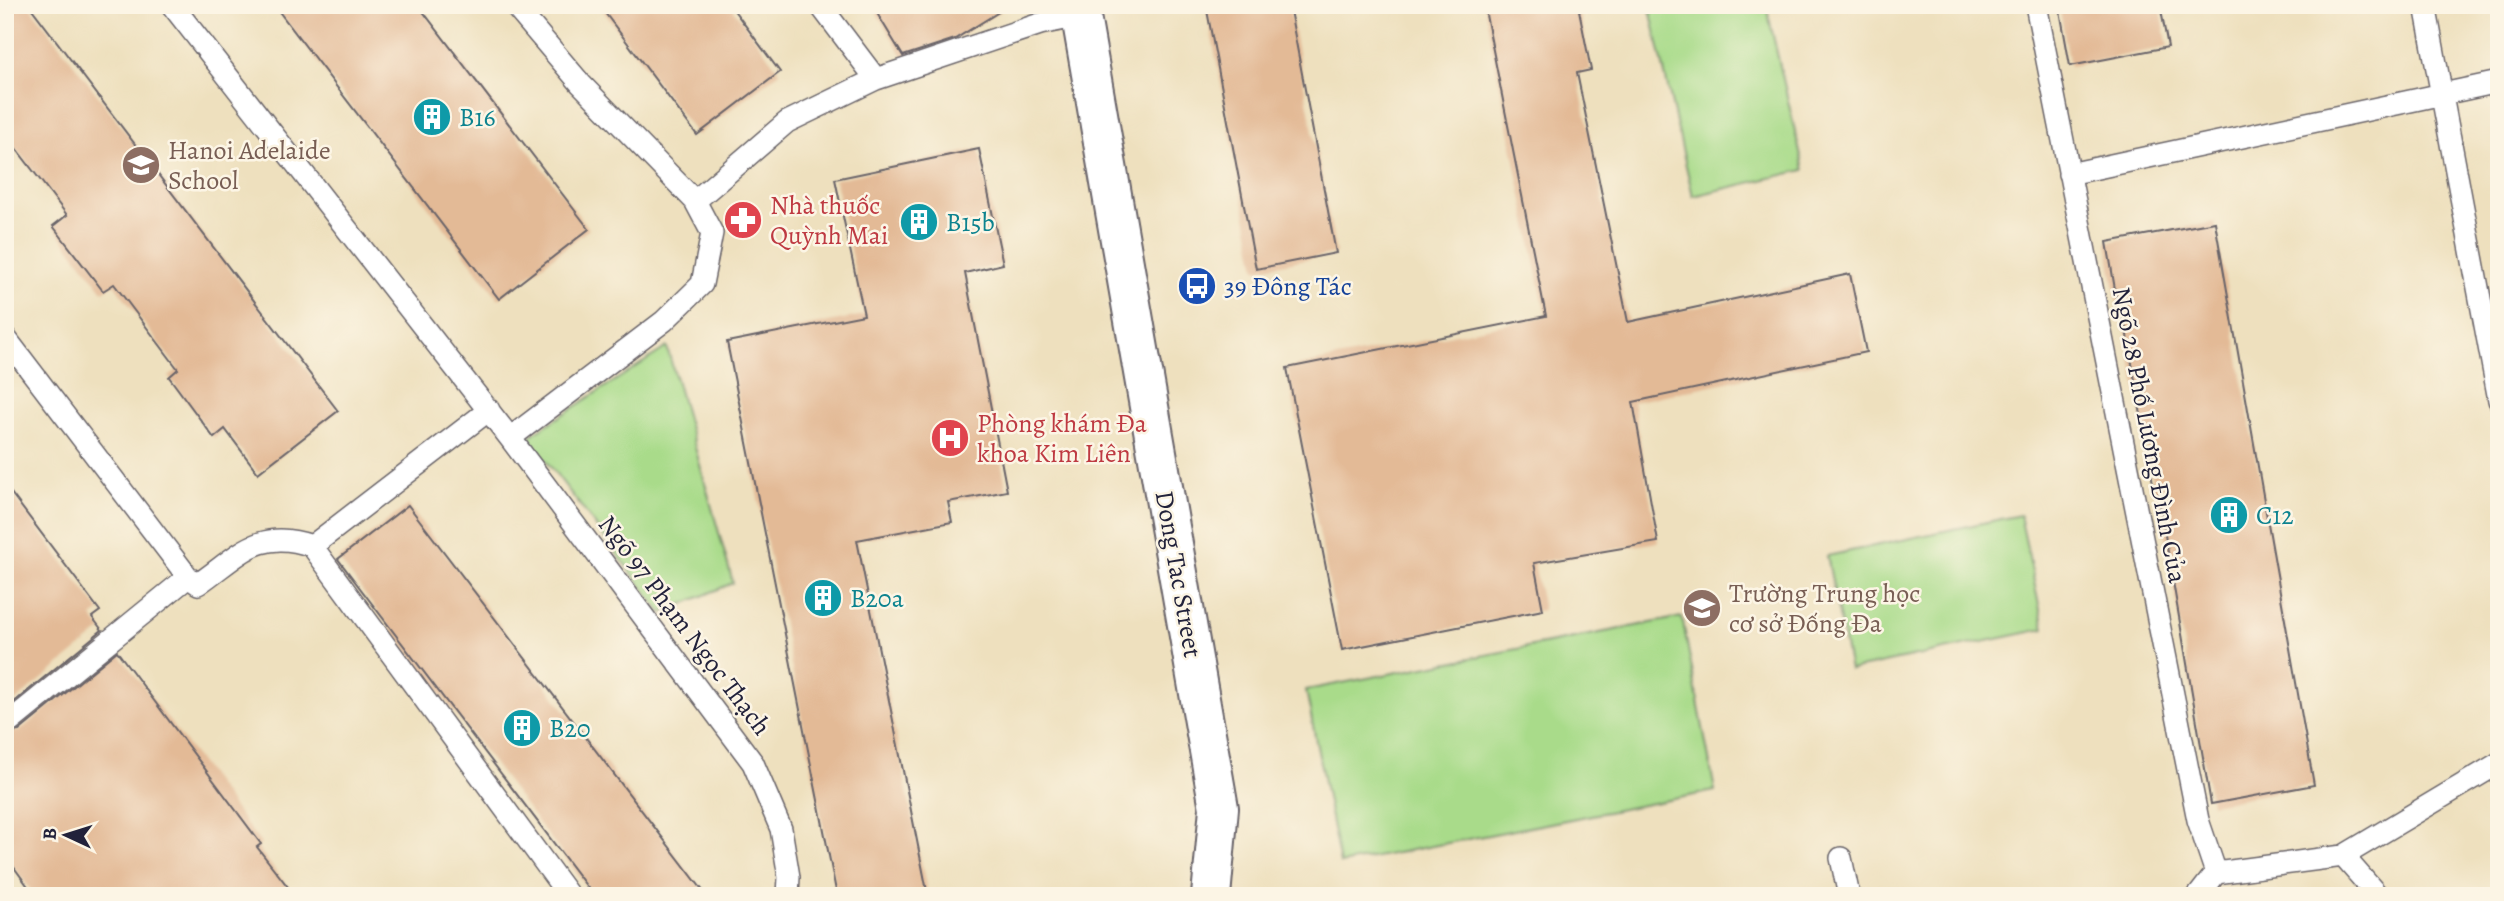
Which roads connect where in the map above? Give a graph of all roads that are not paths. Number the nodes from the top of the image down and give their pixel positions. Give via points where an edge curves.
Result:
1 (172, 5) edge
2 (514, 5) edge
3 (820, 5) edge
4 (2036, 5) edge
5 (2425, 5) edge
6 (1079, 10) edge
7 (876, 79) junction
8 (2499, 82) edge
9 (2441, 94) junction
10 (2069, 174) junction
11 (695, 201) junction
12 (5, 337) edge
13 (2499, 400) edge
14 (489, 410) junction
15 (510, 438) junction
16 (312, 546) junction
17 (188, 577) junction
18 (5, 713) edge
19 (2499, 764) edge
20 (2343, 856) junction
21 (1841, 858) dead end
22 (2216, 873) junction
23 (569, 896) edge
24 (788, 896) edge
25 (1211, 896) edge
26 (1849, 896) edge
27 (2198, 896) edge
28 (2378, 896) edge

1 - 14 lane, Ngõ 97 Phạm Ngọc Thạch
2 - 11 lane via 581,85
3 - 7 lane
4 - 10 lane, Ngõ 28 Phố Lương Đình Của
5 - 9 lane
6 - 7 lane
6 - 25 street, Dong Tac Street via 1219,808
7 - 11 lane via 787,122
8 - 9 lane
9 - 10 lane
9 - 13 lane
10 - 22 lane, Ngõ 28 Phố Lương Đình Của via 2198,820
11 - 15 lane via 712,233 702,284 664,321
12 - 17 lane
14 - 15 lane, Ngõ 97 Phạm Ngọc Thạch
14 - 16 lane
15 - 24 lane, Ngõ 97 Phạm Ngọc Thạch via 753,762 781,829
16 - 17 lane via 271,538 198,584
16 - 23 lane
17 - 18 lane via 11,721
19 - 20 lane
20 - 22 lane
20 - 28 lane
21 - 26 lane
22 - 27 lane

